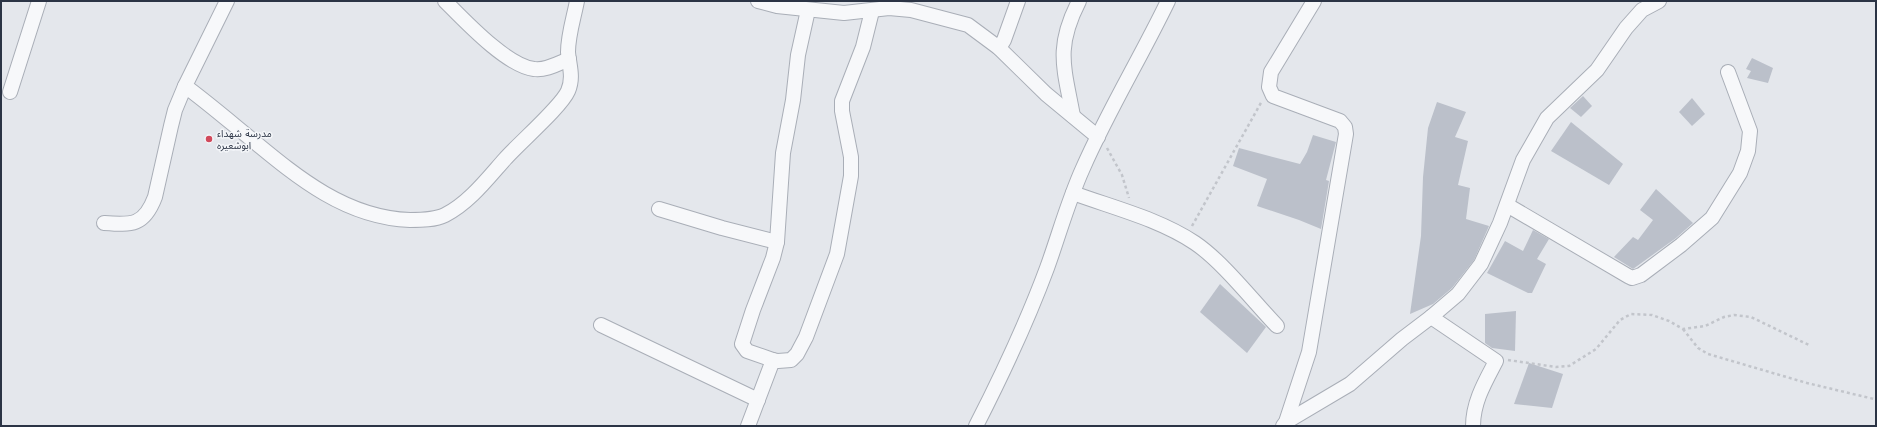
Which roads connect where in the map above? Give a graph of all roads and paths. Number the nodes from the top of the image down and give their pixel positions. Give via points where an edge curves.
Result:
1 (39, 1) edge
2 (227, 1) edge
3 (445, 1) edge
4 (577, 1) edge
5 (758, 1) edge
6 (1018, 1) edge
7 (1079, 1) edge
8 (1168, 1) edge
9 (1314, 1) edge
10 (1659, 1) edge
11 (808, 10) junction
12 (872, 11) junction
13 (999, 48) junction
14 (569, 59) junction
15 (1728, 72) dead end
16 (186, 86) junction
17 (10, 92) dead end
18 (1263, 99) dead end
19 (1073, 116) junction
20 (1098, 137) junction
21 (1073, 193) junction
22 (1132, 203) dead end
23 (1507, 205) junction
24 (659, 209) dead end
25 (104, 223) dead end
26 (1185, 237) junction
27 (777, 242) junction
28 (1431, 317) junction
29 (601, 325) dead end
30 (1277, 326) dead end
31 (1684, 329) junction
32 (1811, 346) dead end
33 (773, 360) junction
34 (1496, 361) junction
35 (1874, 399) dead end
36 (758, 400) junction
37 (1285, 424) edge
38 (748, 426) edge
39 (976, 426) edge
40 (1473, 426) edge

1 - 17 street
2 - 16 street
3 - 14 street via 498,51 525,67 542,69
4 - 14 street via 569,41
5 - 11 street
6 - 13 street
7 - 19 street via 1072,14 1063,47 1063,63
8 - 20 street
9 - 37 street via 1271,72 1269,87 1273,96 1340,121 1345,127 1346,134 1309,352
10 - 23 street via 1642,10 1597,70 1547,118 1523,160
11 - 12 street via 844,13
11 - 27 street via 798,55 783,153
12 - 13 street via 897,9 941,17 968,25
12 - 33 street via 842,101 851,156 851,176 837,254 798,354 791,360
13 - 19 street via 1029,79
14 - 16 street via 569,87 558,105 519,143 488,179 456,208 444,215 419,220 397,220 350,207 334,199 292,172
15 - 23 street via 1750,131 1748,151 1742,169 1712,218 1641,275 1632,278 1628,276
16 - 25 street via 174,115 151,209 138,222 127,225
18 - 26 path
19 - 20 street
20 - 21 street
20 - 22 path via 1112,155
21 - 26 street
21 - 39 street via 1047,269
23 - 28 street via 1481,264 1458,294
24 - 27 street
26 - 30 street via 1216,261
27 - 33 street via 742,344 747,351
28 - 34 street
28 - 37 street via 1350,384
29 - 36 street
31 - 32 path via 1705,326 1724,317 1742,315
31 - 34 path via 1652,316 1631,314 1620,320 1596,348 1569,366 1556,367 1503,359
31 - 35 path via 1698,348 1708,354 1806,383
33 - 36 street
34 - 40 street via 1485,380 1475,407
36 - 38 street

